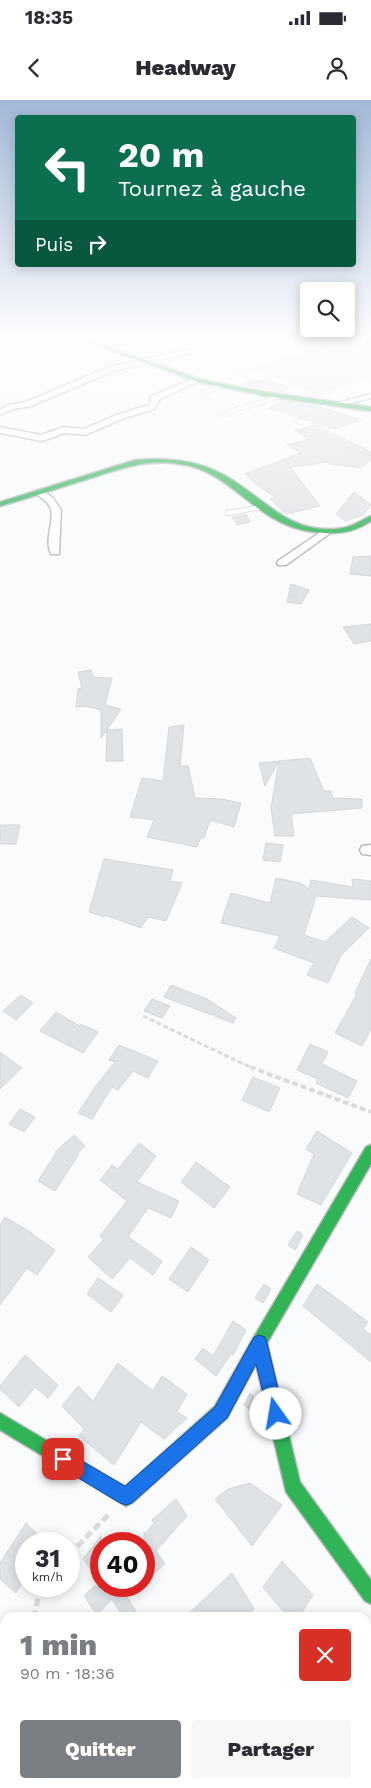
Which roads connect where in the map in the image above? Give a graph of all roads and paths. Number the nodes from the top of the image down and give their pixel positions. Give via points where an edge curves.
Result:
1 (117, 419) edge
2 (299, 419) edge
3 (0, 430) edge
4 (371, 456) edge
5 (40, 492) junction
6 (0, 504) edge
7 (262, 507) junction
8 (228, 513) dead end
9 (370, 521) edge
10 (325, 532) junction
11 (55, 552) dead end
12 (282, 563) dead end
13 (143, 1016) dead end
14 (371, 1112) edge
15 (371, 1151) edge
16 (259, 1343) junction
17 (0, 1421) edge
18 (126, 1497) junction
19 (80, 1543) edge
20 (371, 1595) edge
21 (39, 1597) edge
22 (35, 1612) edge

1 - 3 street via 86,432 64,430 42,438
2 - 4 path via 293,421
5 - 6 street
5 - 7 street via 136,462 178,462 206,468 232,481
5 - 11 street via 56,510
7 - 8 lane
7 - 10 street via 282,521
9 - 10 street via 345,531
10 - 12 street
13 - 14 path via 254,1069
15 - 16 street
16 - 18 street via 221,1412
16 - 20 street via 292,1486
17 - 18 street
18 - 19 path
21 - 22 path

